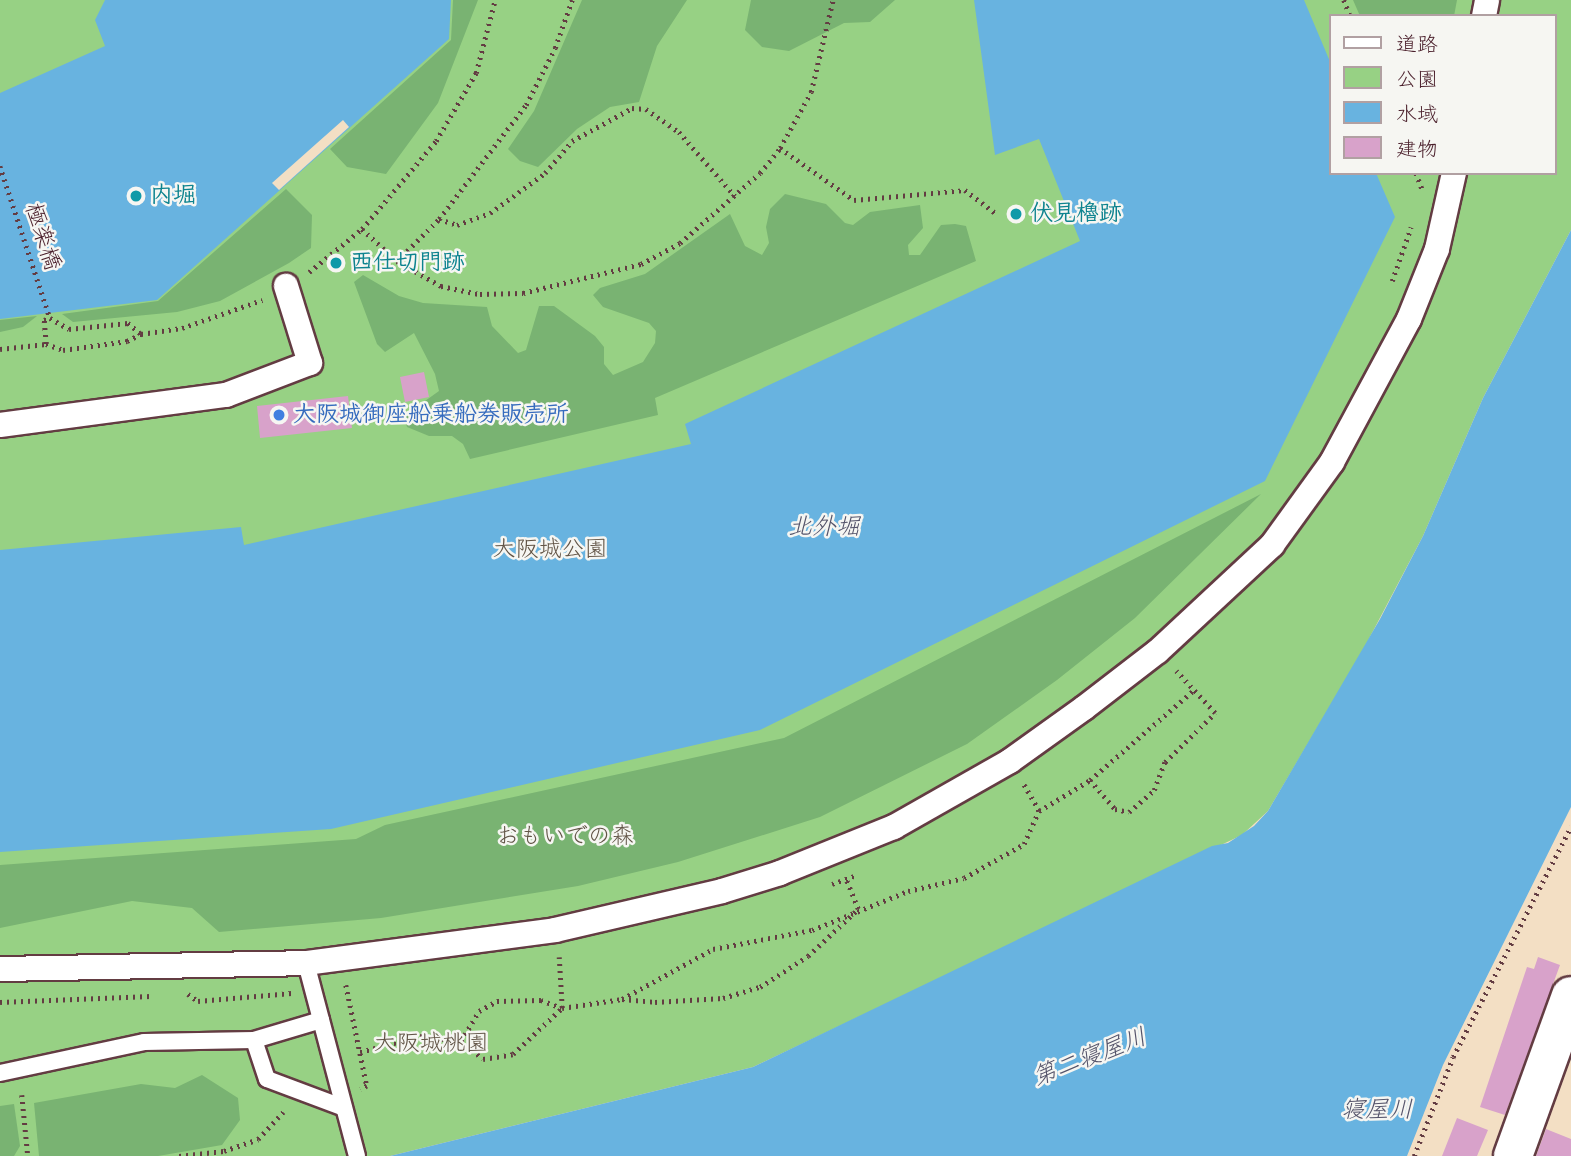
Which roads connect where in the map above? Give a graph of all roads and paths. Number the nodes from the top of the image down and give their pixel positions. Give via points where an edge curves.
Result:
1 (495, 0) edge
2 (572, 0) edge
3 (832, 0) edge
4 (780, 148) junction
5 (0, 166) edge
6 (1417, 175) edge
7 (1454, 175) edge
8 (1429, 176) dead end
9 (1423, 189) junction
10 (736, 196) junction
11 (1420, 199) dead end
12 (998, 215) dead end
13 (439, 219) junction
14 (1414, 220) dead end
15 (362, 229) junction
16 (397, 261) junction
17 (1391, 285) dead end
18 (286, 286) junction
19 (50, 318) junction
20 (141, 334) junction
21 (46, 344) junction
22 (0, 349) edge
23 (0, 425) edge
24 (1157, 650) junction
25 (1185, 663) dead end
26 (1175, 670) junction
27 (1165, 680) dead end
28 (1194, 690) junction
29 (1010, 761) junction
30 (1034, 779) dead end
31 (1090, 780) junction
32 (1024, 785) junction
33 (1014, 792) dead end
34 (1039, 811) junction
35 (1571, 826) edge
36 (835, 852) junction
37 (870, 869) dead end
38 (846, 879) junction
39 (822, 888) dead end
40 (858, 909) junction
41 (555, 930) junction
42 (572, 953) dead end
43 (559, 956) junction
44 (546, 958) dead end
45 (306, 963) junction
46 (0, 970) edge
47 (359, 983) dead end
48 (313, 991) junction
49 (174, 995) dead end
50 (161, 996) dead end
51 (1571, 996) edge
52 (622, 999) junction
53 (0, 1002) edge
54 (562, 1008) junction
55 (321, 1020) junction
56 (254, 1040) junction
57 (461, 1041) junction
58 (360, 1052) dead end
59 (0, 1073) edge
60 (22, 1094) dead end
61 (344, 1108) junction
62 (283, 1112) dead end
63 (225, 1154) edge
64 (28, 1156) edge
65 (179, 1156) edge
66 (357, 1156) edge
67 (1414, 1156) edge
68 (1513, 1156) edge

1 - 15 path via 476,73 457,109 403,184
2 - 13 path via 555,48 526,105
3 - 4 path via 811,92
4 - 10 path
4 - 12 path via 854,200 965,190
5 - 19 path, 極楽橋
6 - 9 path
7 - 24 street via 1437,250 1409,319 1332,462 1272,545
8 - 9 path
9 - 11 path
10 - 13 path via 679,132 646,110 632,108 572,141 545,173 490,213 457,225
10 - 16 path via 680,243 641,264 523,293 480,294 441,286
13 - 16 path
14 - 17 path
15 - 16 path
15 - 18 path
18 - 20 path via 226,314 182,328
18 - 23 street via 310,363 226,395
19 - 20 path via 69,329 128,323
19 - 21 path via 44,320
20 - 21 path via 127,341 63,350
21 - 22 path
24 - 26 path
24 - 29 street
25 - 26 path
26 - 27 path
26 - 28 path
28 - 31 path
28 - 31 path via 1214,713 1165,762 1157,785 1129,813 1115,809
29 - 32 path
29 - 36 street via 894,827
30 - 32 path
31 - 34 path
32 - 33 path
32 - 34 path
34 - 40 path via 1024,844 964,878
35 - 67 path via 1453,1057
36 - 38 path
36 - 41 street via 722,891
37 - 38 path
38 - 39 path
38 - 40 path
40 - 52 path via 812,930 713,949
40 - 52 path via 808,956 760,987 723,998
41 - 43 path
41 - 45 street
42 - 43 path
43 - 44 path
43 - 54 path
45 - 46 street
45 - 48 lane
47 - 48 path
48 - 49 path via 198,1001 188,994
48 - 55 lane
50 - 53 path
51 - 68 street
52 - 54 path
54 - 57 path via 541,1000 490,1003 472,1018
54 - 57 path via 513,1054 483,1059
55 - 56 lane via 289,1025
55 - 61 lane
56 - 59 lane via 144,1042
56 - 61 lane via 267,1079
57 - 58 path via 420,1037
60 - 64 path
61 - 66 lane
62 - 63 path via 265,1135
63 - 65 path

